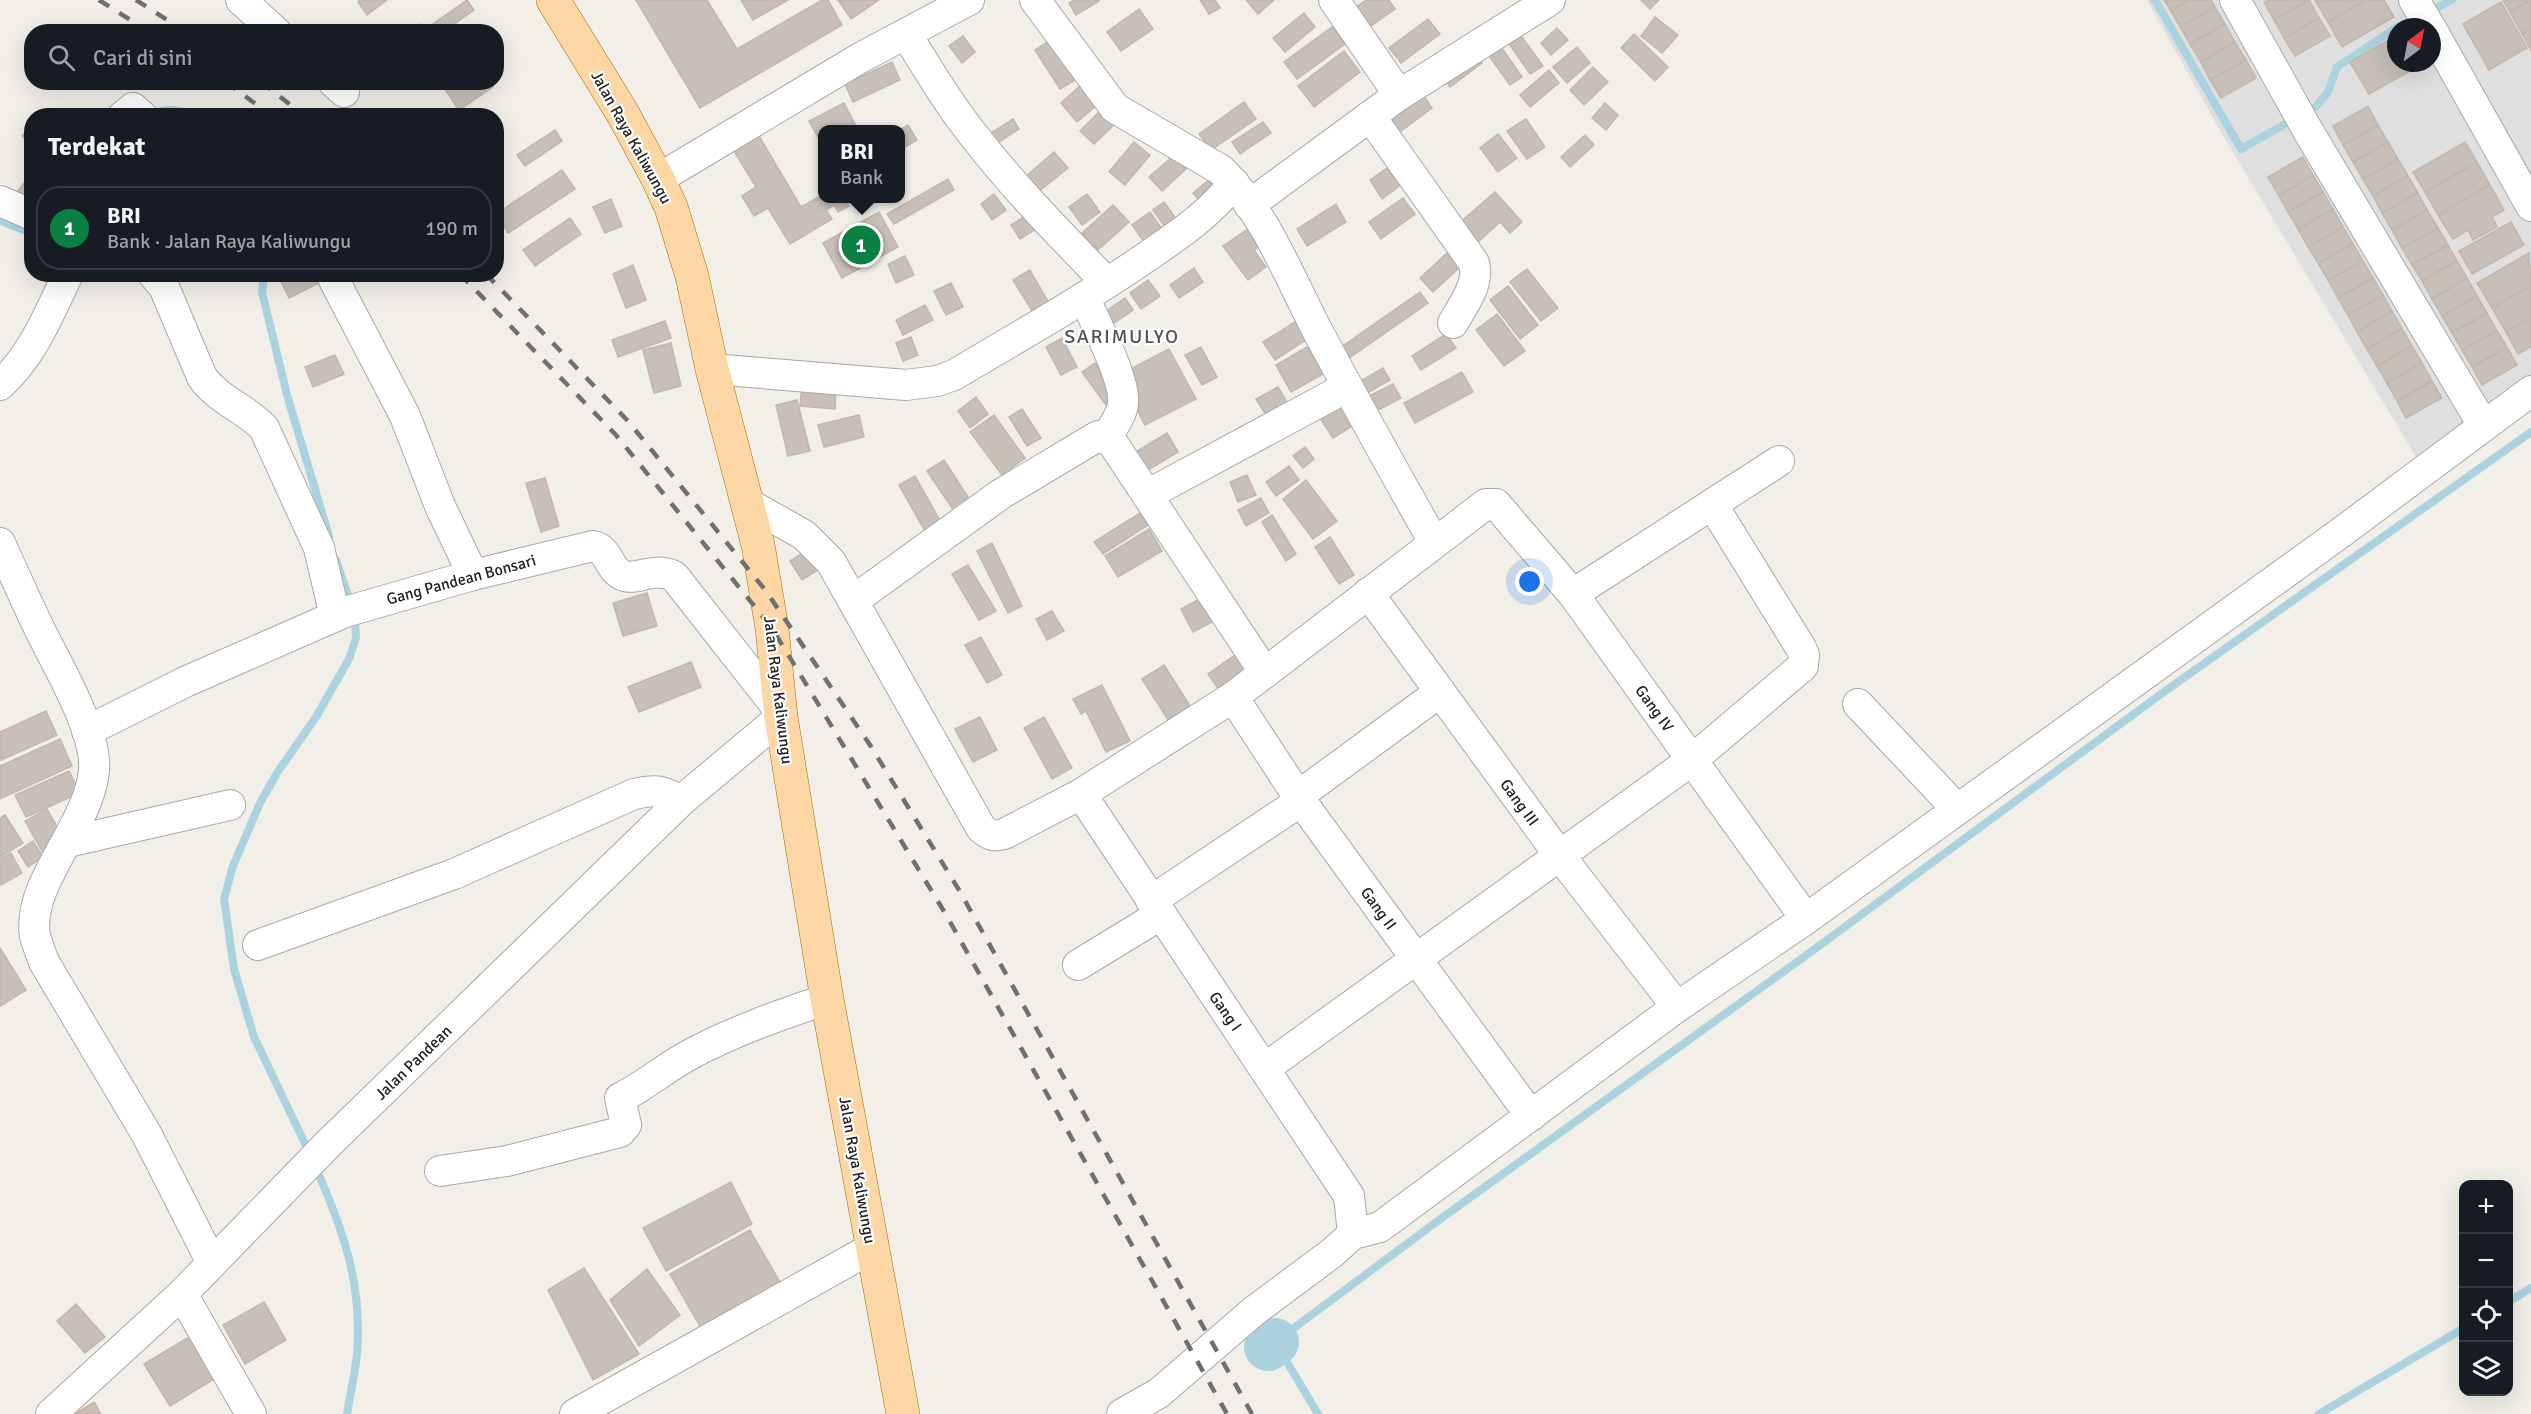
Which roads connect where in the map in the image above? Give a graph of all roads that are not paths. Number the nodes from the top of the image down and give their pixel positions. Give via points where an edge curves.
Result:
1 (241, 0) edge
2 (553, 0) edge
3 (969, 0) edge
4 (1035, 0) edge
5 (1334, 0) edge
6 (1550, 0) edge
7 (2235, 0) edge
8 (1505, 11) edge
9 (2423, 16) edge
10 (267, 24) edge
11 (906, 34) junction
12 (1399, 94) junction
13 (1370, 116) junction
14 (658, 179) junction
15 (1241, 193) junction
16 (0, 201) edge
17 (2531, 206) edge
18 (24, 212) edge
19 (64, 282) edge
20 (160, 282) edge
21 (335, 282) edge
22 (1096, 290) junction
23 (1453, 323) dead end
24 (712, 369) junction
25 (0, 385) edge
26 (1347, 387) junction
27 (2531, 391) edge
28 (2483, 425) junction
29 (1106, 438) junction
30 (1779, 461) dead end
31 (1148, 495) junction
32 (747, 503) junction
33 (1712, 504) junction
34 (1434, 542) junction
35 (0, 543) edge
36 (473, 575) junction
37 (1368, 593) junction
38 (1573, 594) junction
39 (854, 600) junction
40 (350, 610) junction
41 (1265, 673) junction
42 (1440, 692) junction
43 (1233, 697) junction
44 (1858, 704) dead end
45 (780, 714) junction
46 (87, 731) junction
47 (1692, 759) junction
48 (1081, 794) junction
49 (1300, 799) junction
50 (681, 801) junction
51 (230, 806) dead end
52 (1957, 809) junction
53 (68, 842) junction
54 (1560, 856) junction
55 (1156, 908) junction
56 (1806, 919) junction
57 (258, 945) dead end
58 (1416, 960) junction
59 (1078, 965) dead end
60 (827, 999) junction
61 (1677, 1008) junction
62 (1265, 1068) junction
63 (1531, 1116) junction
64 (440, 1171) dead end
65 (1353, 1234) junction
66 (872, 1248) junction
67 (212, 1263) junction
68 (182, 1294) junction
69 (51, 1414) edge
70 (252, 1414) edge
71 (575, 1414) edge
72 (903, 1414) edge
73 (1122, 1414) edge

1 - 10 street
2 - 14 main road, Jalan Raya Kaliwungu
3 - 11 street
4 - 15 street via 1115,108 1221,170
5 - 12 street
6 - 8 street
7 - 28 street
8 - 12 street
9 - 17 street
11 - 14 street
11 - 22 street via 944,97 976,140 1051,224
12 - 13 street
13 - 15 street
13 - 23 street via 1474,263 1475,277
14 - 24 main road, Jalan Raya Kaliwungu via 671,207 692,276
15 - 22 street via 1217,204 1194,225
15 - 26 street via 1269,237
16 - 18 street
19 - 25 street via 42,331 21,363
20 - 40 street via 209,388 252,415 264,428
21 - 36 street via 405,416 440,506
22 - 24 street via 954,375 937,381 906,385
22 - 29 street via 1123,405
24 - 32 main road, Jalan Raya Kaliwungu
26 - 31 street
26 - 34 street
27 - 28 street
28 - 52 street via 2343,531
29 - 31 street
29 - 39 street via 1098,436 1088,441 1001,494
30 - 33 street
31 - 41 street
32 - 39 street via 814,544 831,562
32 - 45 main road, Jalan Raya Kaliwungu via 772,628
33 - 38 street
33 - 47 street via 1801,648 1804,661 1798,671
34 - 37 street
34 - 38 street, Gang IV via 1485,504 1496,504
35 - 46 street
36 - 40 street, Gang Pandean Bonsari
36 - 45 street, Gang Pandean Bonsari via 593,546 603,550 622,575 631,578 655,571 674,576
37 - 41 street
37 - 42 street, Gang III
38 - 47 street, Gang IV
39 - 48 street via 987,834 1004,834
40 - 46 street, Gang Pandean Bonsari via 185,682
41 - 43 street
42 - 49 street
42 - 54 street, Gang III
43 - 48 street
43 - 49 street, Gang II
44 - 52 street
45 - 50 street, Jalan Pandean
45 - 60 main road, Jalan Raya Kaliwungu
46 - 53 street via 94,769 89,797
47 - 54 street
47 - 56 street, Gang IV
48 - 55 street, Gang I
49 - 55 street
49 - 58 street, Gang II
50 - 57 street via 664,791 634,794 454,874
50 - 67 street, Jalan Pandean via 328,1144
51 - 53 street
52 - 56 street
53 - 67 street via 47,880 35,919 35,935 44,962 147,1135
54 - 58 street
54 - 61 street, Gang III
55 - 59 street
55 - 62 street, Gang I
56 - 61 street
58 - 62 street
58 - 63 street, Gang II
60 - 64 street via 731,1034 621,1097 626,1125 620,1132 507,1161
60 - 66 main road, Jalan Raya Kaliwungu
61 - 63 street
62 - 65 street, Gang I via 1349,1196
63 - 65 street via 1380,1227
65 - 73 street via 1254,1311 1159,1394
66 - 71 street
66 - 72 main road, Jalan Raya Kaliwungu
67 - 68 street, Jalan Pandean
68 - 69 street, Jalan Pandean
68 - 70 street

